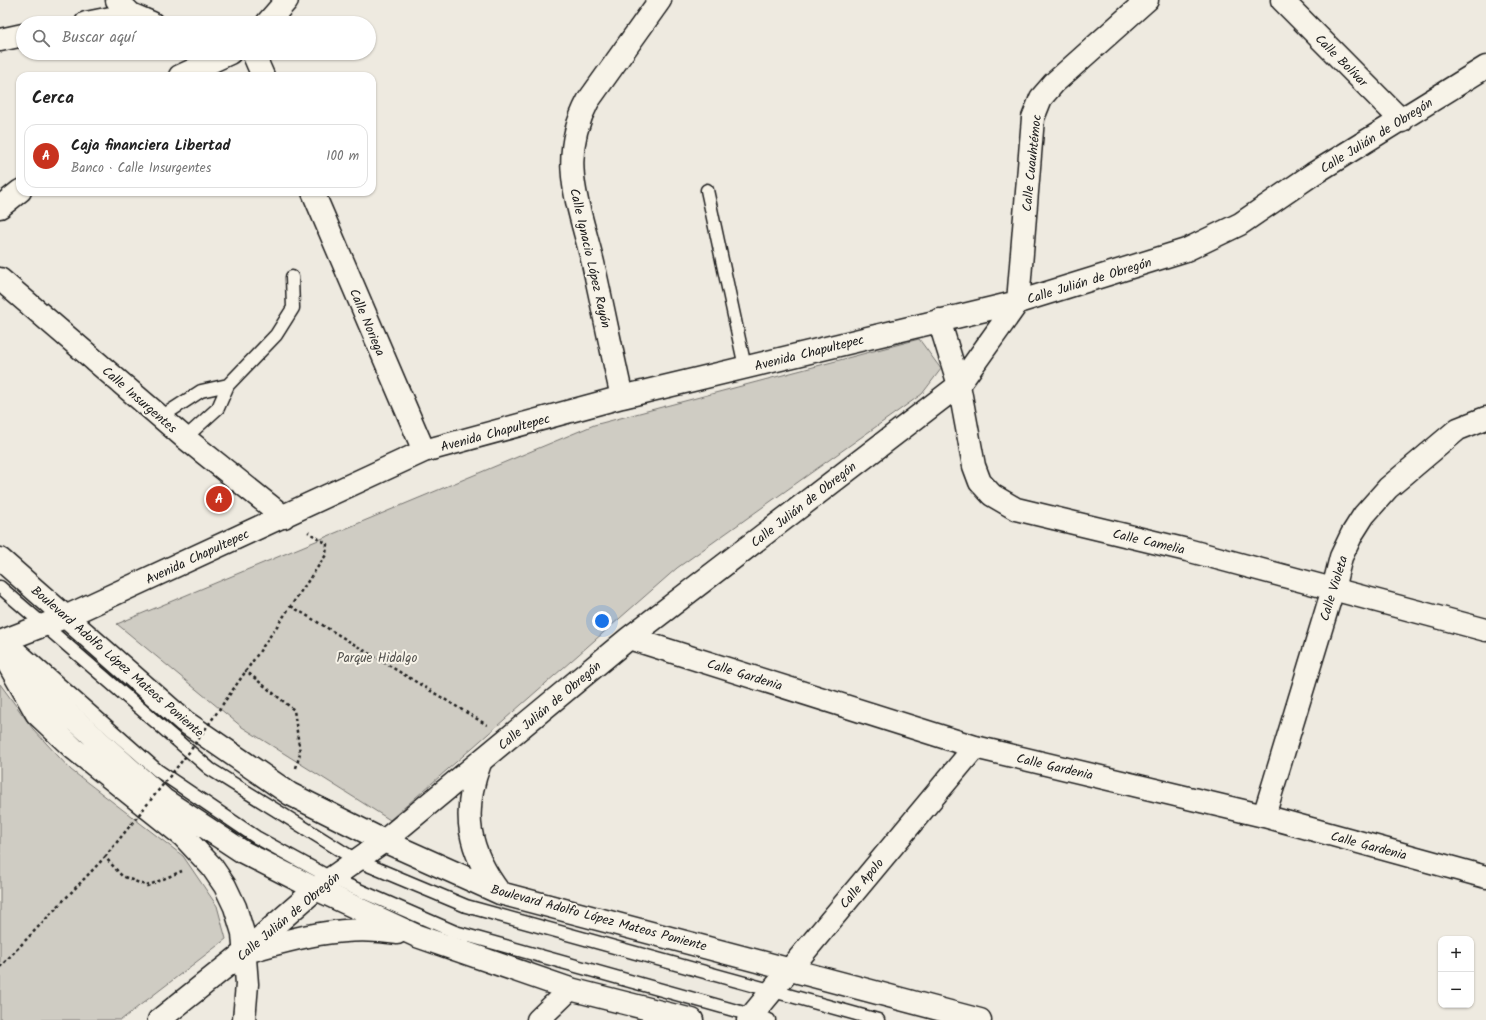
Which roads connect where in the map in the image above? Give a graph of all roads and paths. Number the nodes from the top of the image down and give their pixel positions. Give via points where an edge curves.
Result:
1 (287, 0) edge
2 (660, 0) edge
3 (1148, 0) edge
4 (1282, 0) edge
5 (124, 7) edge
6 (103, 16) edge
7 (140, 16) edge
8 (273, 16) edge
9 (16, 37) edge
10 (0, 40) edge
11 (215, 60) edge
12 (256, 60) edge
13 (1486, 67) edge
14 (189, 72) edge
15 (261, 72) edge
16 (1402, 120) junction
17 (707, 190) dead end
18 (16, 194) edge
19 (315, 196) edge
20 (0, 207) edge
21 (292, 277) dead end
22 (0, 279) edge
23 (1018, 302) junction
24 (939, 320) junction
25 (745, 367) junction
26 (228, 385) junction
27 (959, 385) junction
28 (622, 397) junction
29 (161, 417) junction
30 (1486, 418) edge
31 (185, 438) junction
32 (424, 451) junction
33 (284, 517) junction
34 (0, 559) edge
35 (0, 587) edge
36 (1333, 589) junction
37 (290, 606) junction
38 (65, 616) junction
39 (42, 624) junction
40 (1486, 630) edge
41 (629, 638) junction
42 (2, 644) edge
43 (246, 671) junction
44 (509, 739) junction
45 (974, 746) junction
46 (480, 763) junction
47 (290, 794) junction
48 (1264, 816) junction
49 (384, 841) junction
50 (105, 857) junction
51 (206, 860) junction
52 (356, 860) junction
53 (1486, 877) edge
54 (323, 884) junction
55 (500, 893) junction
56 (418, 936) junction
57 (244, 953) junction
58 (0, 967) edge
59 (791, 968) junction
60 (570, 989) junction
61 (772, 991) junction
62 (756, 1018) edge
63 (159, 1020) edge
64 (244, 1020) edge
65 (538, 1020) edge
66 (692, 1020) edge
67 (878, 1020) edge
68 (980, 1020) edge

1 - 8 street
2 - 28 street, Calle Ignacio López Rayón via 579,117 572,160 573,189
3 - 23 street, Calle Cuauhtémoc via 1054,83 1041,98 1034,118
4 - 16 street, Calle Bolívar
5 - 6 street
5 - 7 street
9 - 10 street
11 - 14 street
12 - 15 street
13 - 16 street, Calle Julián de Obregón
16 - 23 street, Calle Julián de Obregón via 1314,174 1240,224 1186,250
17 - 25 lane
18 - 20 street
19 - 32 street, Calle Noriega
21 - 26 lane via 294,308 276,335
22 - 29 street, Calle Insurgentes
23 - 24 street, Avenida Chapultepec
23 - 27 street, Calle Julián de Obregón
24 - 25 street, Avenida Chapultepec
24 - 27 street, Calle Camelia
25 - 28 street, Avenida Chapultepec
26 - 29 lane via 201,391
26 - 31 lane via 218,408
27 - 36 street, Calle Camelia via 974,466 980,482 992,495 1016,509 1187,550
27 - 41 street, Calle Julián de Obregón
28 - 32 street, Avenida Chapultepec
29 - 31 street, Calle Insurgentes
30 - 36 street, Calle Violeta via 1458,430 1388,488 1364,515 1352,534 1341,557
31 - 33 street, Calle Insurgentes
32 - 33 street, Avenida Chapultepec
33 - 37 path via 327,544 326,555
33 - 38 street, Avenida Chapultepec
34 - 38 street, Boulevard Adolfo López Mateos Poniente
35 - 39 lane
36 - 40 street, Calle Camelia
36 - 48 street, Calle Violeta
37 - 43 path
37 - 44 path
38 - 39 street, Avenida Chapultepec
38 - 47 street, Boulevard Adolfo López Mateos Poniente via 184,721
39 - 42 street, Avenida Chapultepec
39 - 52 lane via 210,769
41 - 44 street, Calle Julián de Obregón
41 - 45 street, Calle Gardenia
42 - 51 street via 23,693 37,714 73,748 183,836
42 - 54 street via 164,800 243,852
43 - 47 path via 294,710 300,753
43 - 50 path, bridge via 190,751
44 - 46 street, Calle Julián de Obregón
45 - 48 street, Calle Gardenia
45 - 59 street, Calle Apolo
46 - 49 street, Calle Julián de Obregón
46 - 55 street via 470,801 472,841 482,865
47 - 49 street, Boulevard Adolfo López Mateos Poniente
48 - 53 street, Calle Gardenia
49 - 52 street, Calle Julián de Obregón
49 - 55 street, Boulevard Adolfo López Mateos Poniente
50 - 51 path via 122,876 147,886
50 - 58 path
51 - 57 street via 225,886 235,907
52 - 54 street, Calle Julián de Obregón
52 - 61 lane via 466,906
54 - 56 street
54 - 57 street, Calle Julián de Obregón
54 - 62 lane via 455,932
55 - 59 street, Boulevard Adolfo López Mateos Poniente
56 - 57 street via 348,930 313,934
56 - 60 street
57 - 63 street, Calle Julián de Obregón
57 - 64 street via 247,984
59 - 61 street, Calle Apolo
59 - 68 street, Boulevard Adolfo López Mateos Poniente
60 - 65 street
60 - 66 street
61 - 62 street, Calle Apolo
61 - 67 lane

